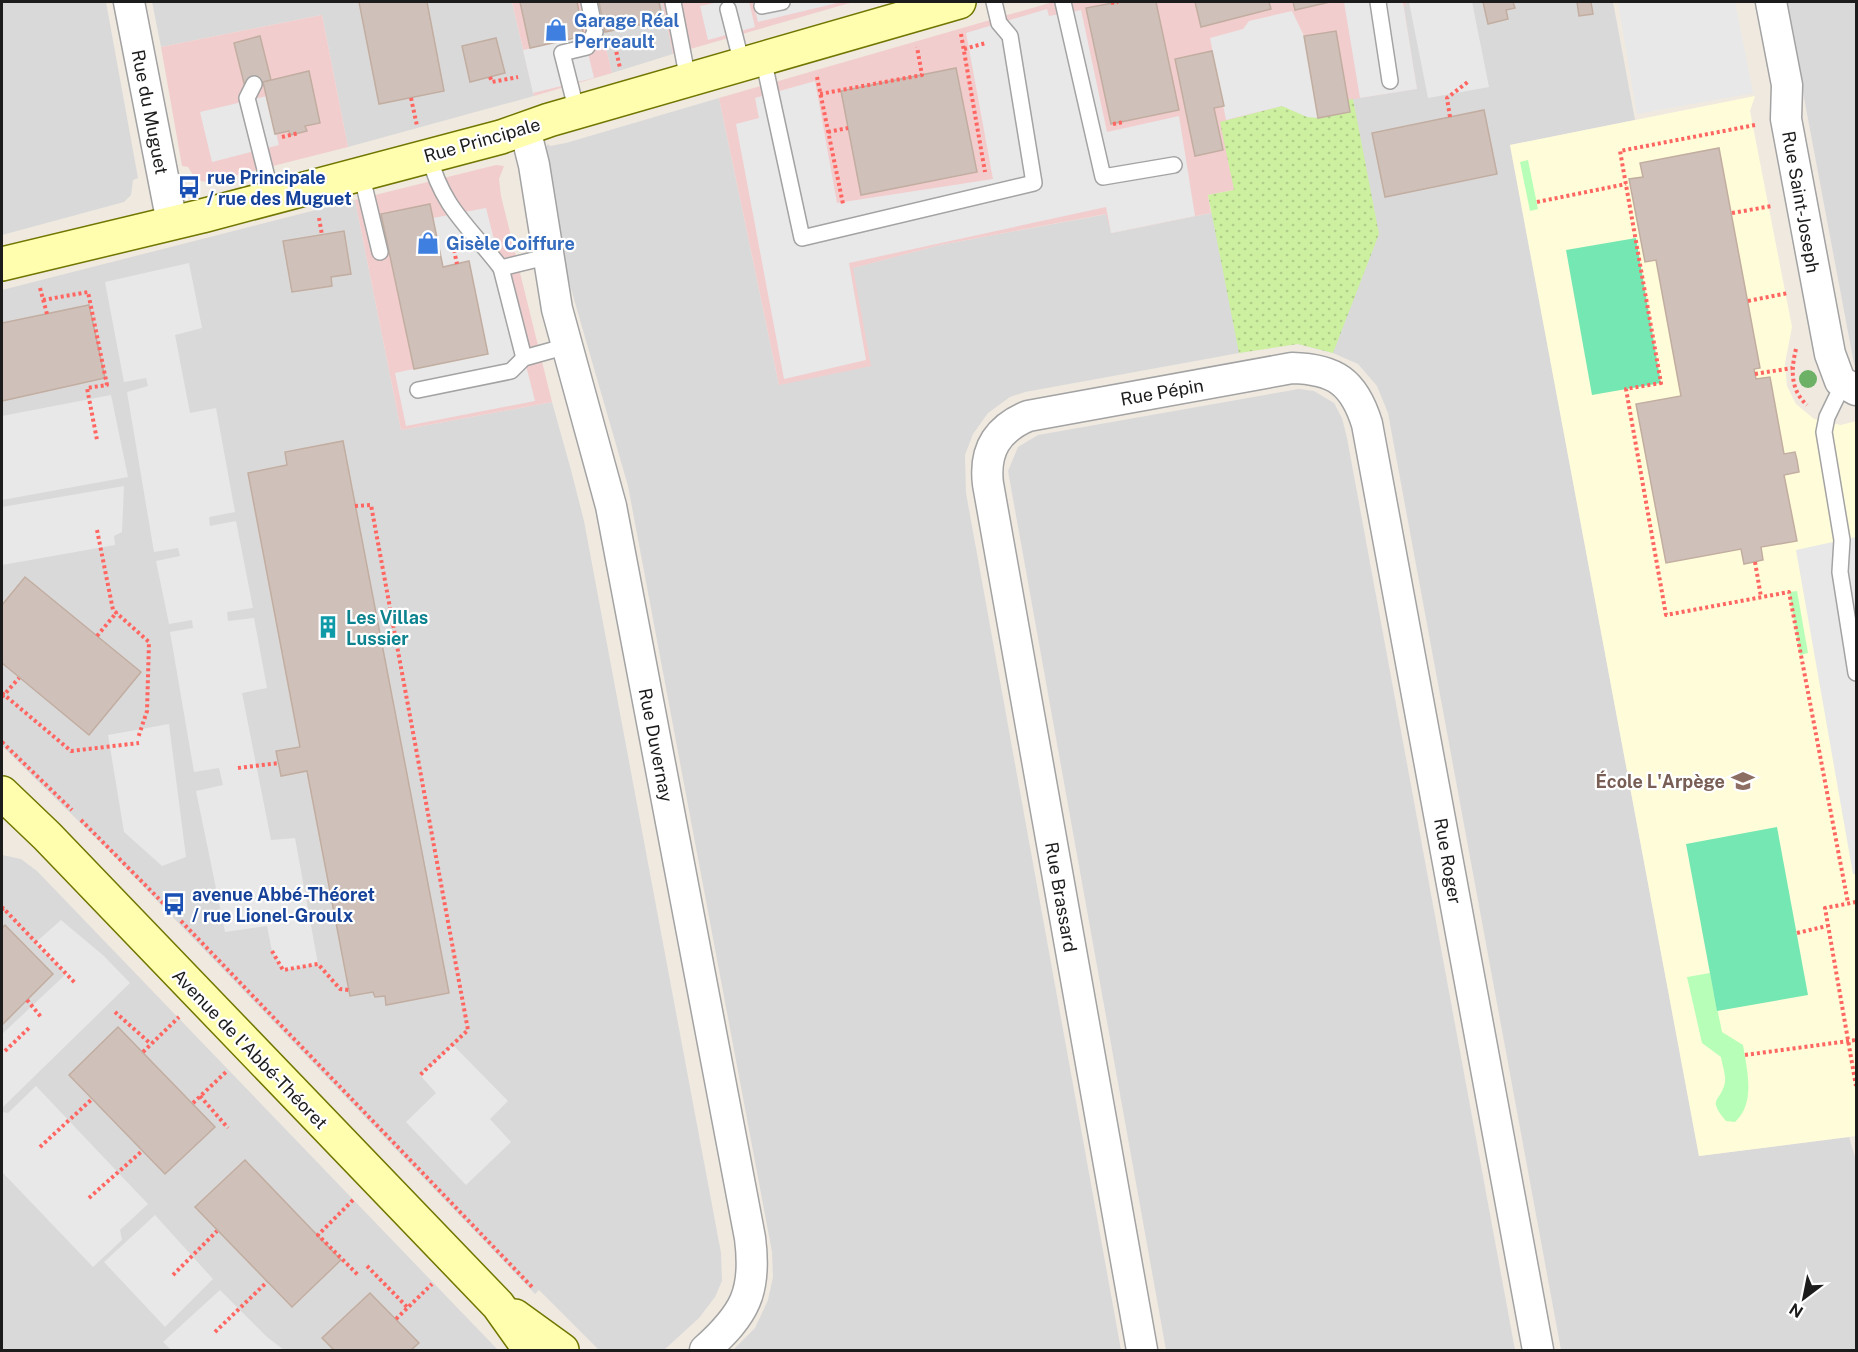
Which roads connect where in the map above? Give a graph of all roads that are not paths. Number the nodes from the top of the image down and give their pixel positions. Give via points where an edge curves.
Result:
1 (129, 2) edge
2 (589, 2) edge
3 (673, 2) edge
4 (782, 2) edge
5 (994, 2) edge
6 (1063, 2) edge
7 (1378, 2) edge
8 (1772, 2) edge
9 (762, 6) dead end
10 (728, 9) dead end
11 (959, 13) edge
12 (903, 19) edge
13 (753, 61) junction
14 (688, 80) junction
15 (1390, 81) dead end
16 (254, 84) dead end
17 (577, 112) junction
18 (525, 129) junction
19 (424, 144) junction
20 (1174, 165) dead end
21 (361, 174) junction
22 (272, 197) junction
23 (172, 223) junction
24 (380, 252) dead end
25 (550, 256) junction
26 (2, 264) edge
27 (501, 268) junction
28 (567, 346) junction
29 (524, 358) junction
30 (1340, 379) joint
31 (1850, 387) edge
32 (418, 390) dead end
33 (993, 444) joint
34 (1857, 673) edge
35 (4, 800) edge
36 (498, 1305) junction
37 (530, 1350) edge
38 (562, 1350) edge
39 (705, 1350) edge
40 (1142, 1350) edge
41 (1538, 1350) edge

1 - 23 street, Rue du Muguet
2 - 17 lane via 595,32 587,47 562,52
3 - 14 lane
4 - 9 lane
5 - 13 lane via 999,23 1010,36 1034,183 802,238
6 - 20 lane via 1103,177
7 - 15 lane
8 - 31 street, Rue Saint-Joseph via 1787,85 1786,119 1827,342 1834,369
10 - 13 lane
11 - 12 street, Rue Principale
12 - 13 street, Rue Principale
13 - 14 street, Rue Principale
14 - 17 street, Rue Principale
16 - 22 lane via 246,98
17 - 18 street, Rue Principale
18 - 19 street, Rue Principale
18 - 25 street, Rue Duvernay
19 - 21 street, Rue Principale
19 - 27 lane via 435,182 454,214
21 - 22 street, Rue Principale
21 - 24 lane
22 - 23 street, Rue Principale
23 - 26 street, Rue Principale
25 - 27 lane
25 - 28 street, Rue Duvernay
27 - 29 lane
28 - 29 lane
28 - 39 street, Rue Duvernay via 611,506 751,1250 753,1276 748,1294 730,1325
29 - 32 lane via 511,371
30 - 33 street, Rue Pépin via 1328,372 1292,368 1028,416 1012,423
30 - 41 street, Rue Roger via 1354,392 1367,424
31 - 34 lane via 1827,417 1824,432 1842,540 1839,572
33 - 40 street, Rue Brassard via 986,469 988,484
35 - 36 street, Avenue de l'Abbé-Théoret
36 - 37 street, Avenue de l'Abbé-Théoret
36 - 38 street, Avenue de l'Abbé-Théoret

